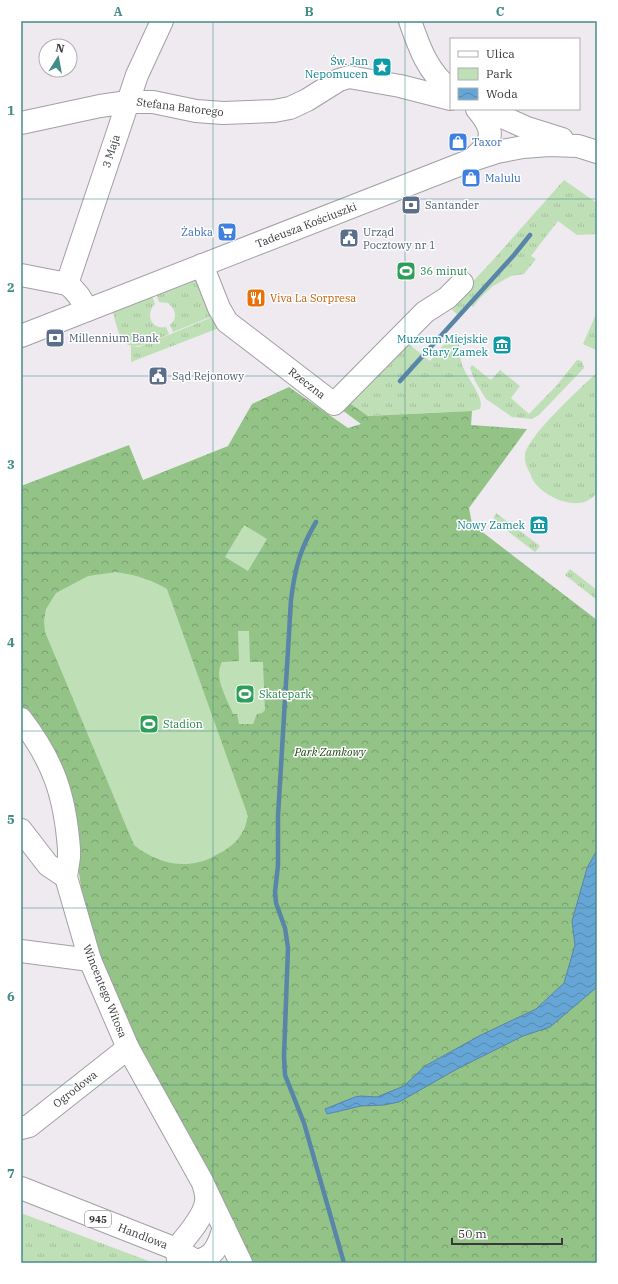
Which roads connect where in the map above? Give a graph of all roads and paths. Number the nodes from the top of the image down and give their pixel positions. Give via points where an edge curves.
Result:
1 (162, 21) edge
2 (410, 21) edge
3 (421, 51) junction
4 (400, 86) junction
5 (450, 89) edge
6 (450, 98) edge
7 (128, 102) junction
8 (478, 110) edge
9 (486, 110) edge
10 (21, 123) edge
11 (588, 149) edge
12 (469, 161) junction
13 (202, 265) junction
14 (21, 274) edge
15 (462, 283) dead end
16 (67, 284) junction
17 (87, 310) junction
18 (21, 336) edge
19 (21, 719) edge
20 (21, 830) edge
21 (66, 877) junction
22 (21, 951) edge
23 (90, 960) junction
24 (128, 1048) junction
25 (21, 1128) edge
26 (203, 1183) junction
27 (21, 1188) edge
28 (21, 1203) edge
29 (224, 1227) junction
30 (185, 1260) edge
31 (241, 1263) edge

1 - 7 street, 3 Maja
2 - 3 street
3 - 4 street via 421,64 415,77
3 - 5 street via 441,83
4 - 6 street, Stefana Batorego
4 - 7 street, Stefana Batorego via 345,78 290,108 252,113 196,111 153,102
7 - 10 street, Stefana Batorego
7 - 16 street, 3 Maja
8 - 12 street via 489,126 488,143
9 - 11 street via 527,128
11 - 12 street, Tadeusza Kościuszki via 549,145 523,147
12 - 13 street, Tadeusza Kościuszki
13 - 15 street, Rzeczna via 218,308 227,322 334,404 425,312 447,298
13 - 17 street, Tadeusza Kościuszki
14 - 16 street
16 - 17 street via 79,295
17 - 18 street, Tadeusza Kościuszki
19 - 21 street, Wincentego Witosa via 47,758 61,795 69,849
20 - 21 street via 48,866
21 - 23 street, Wincentego Witosa
22 - 23 street
23 - 24 street, Wincentego Witosa
24 - 25 street, Ogrodowa via 29,1126
24 - 26 street, Wincentego Witosa
26 - 29 street
26 - 30 street, Wincentego Witosa via 206,1201 191,1230
27 - 30 street, Handlowa / 945
28 - 30 street, Handlowa / 945
29 - 30 street via 215,1251
29 - 31 street

